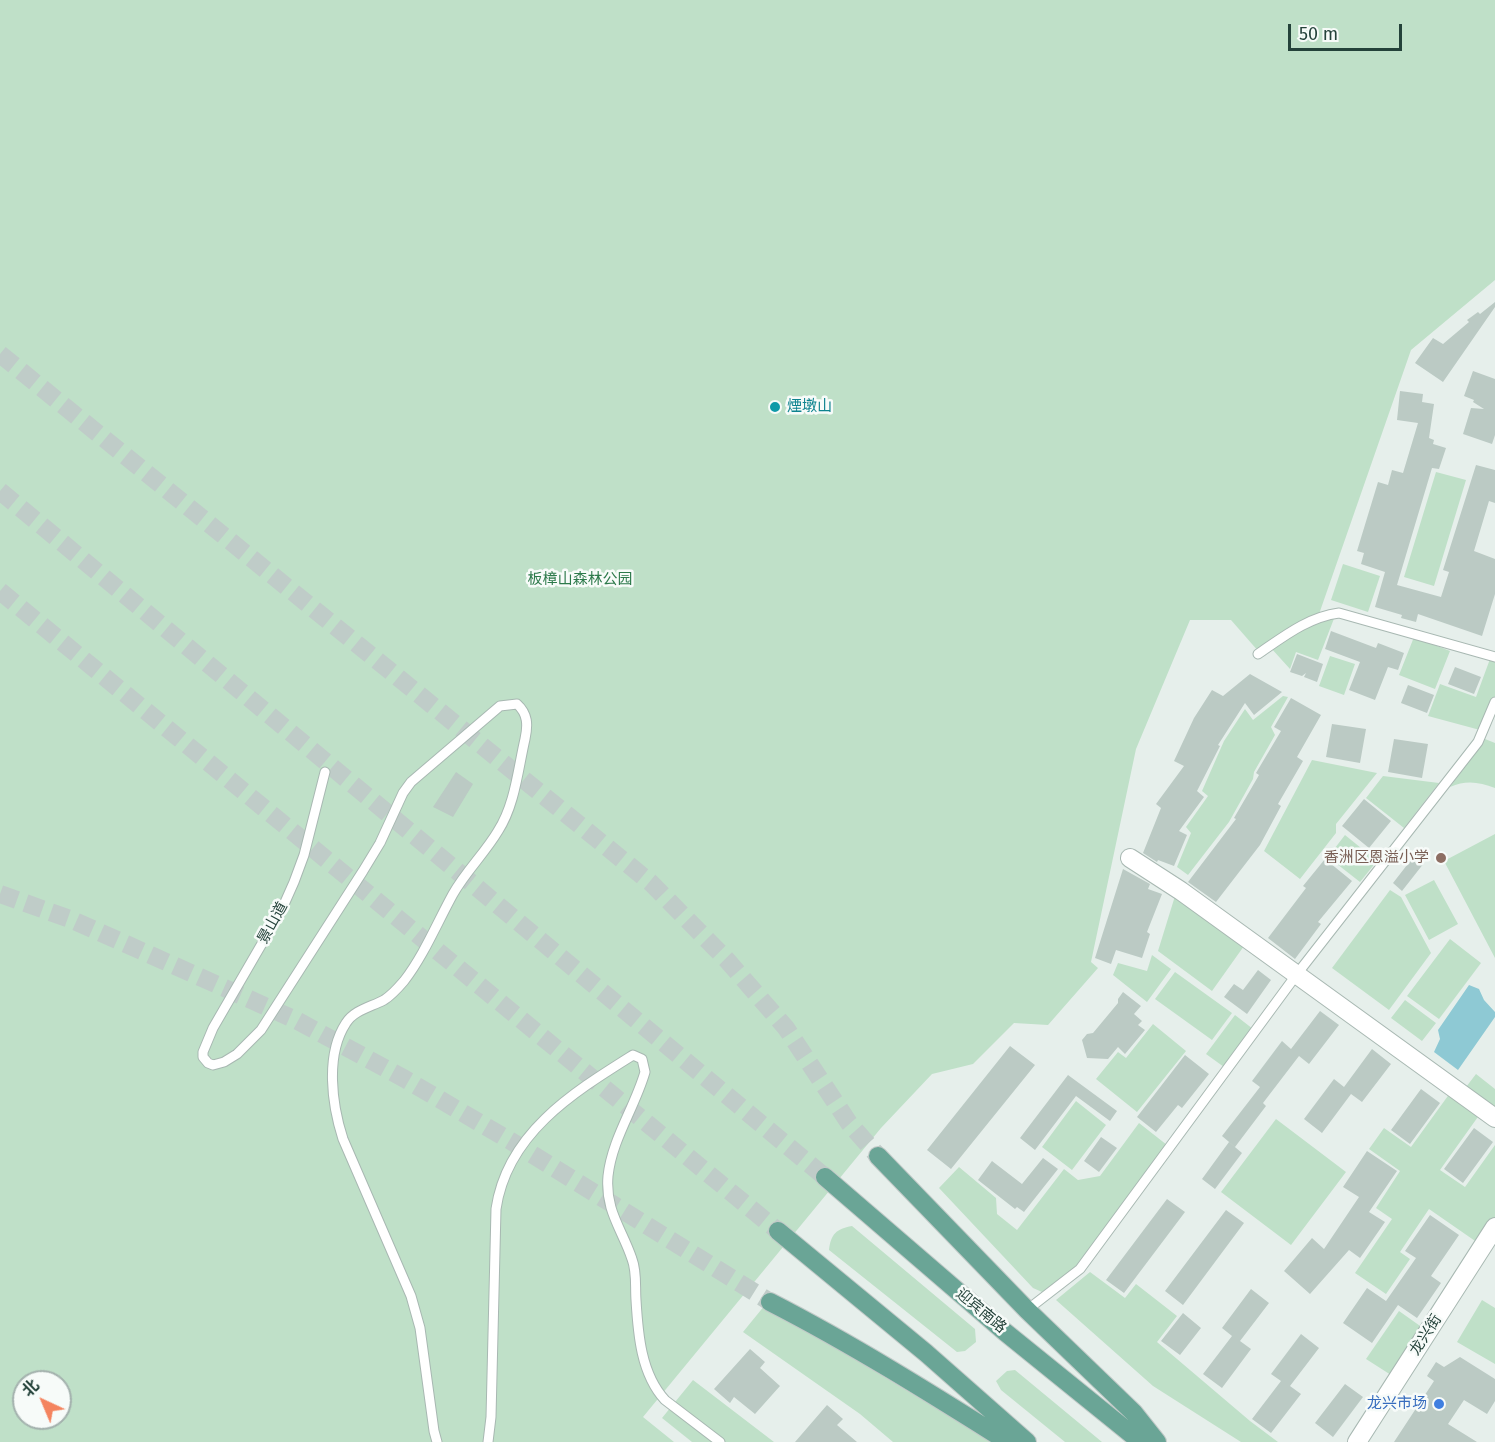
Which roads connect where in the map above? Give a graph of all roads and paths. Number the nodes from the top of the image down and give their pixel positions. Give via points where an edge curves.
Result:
1 (1258, 654) dead end
2 (1495, 657) edge
3 (1495, 702) edge
4 (325, 772) dead end
5 (1130, 858) dead end
6 (1297, 974) junction
7 (1495, 1118) edge
8 (878, 1156) tunnel mouth
9 (825, 1177) tunnel mouth
10 (1495, 1227) edge
11 (778, 1231) tunnel mouth
12 (770, 1302) tunnel mouth
13 (1027, 1310) junction
14 (437, 1442) edge
15 (488, 1442) edge
16 (720, 1442) edge
17 (1008, 1442) edge
18 (1026, 1442) edge
19 (1141, 1442) edge
20 (1157, 1442) edge
21 (1357, 1442) edge

1 - 2 lane via 1290,631 1325,614 1339,613
3 - 6 lane via 1478,742
4 - 14 lane, 景山道 via 294,882 203,1052 203,1057 213,1065 237,1054 261,1030 380,843 411,782 494,710 510,703 525,712 527,728 509,807 498,832 463,877 404,981 387,998 363,1009 346,1023 334,1066 340,1130 415,1309
5 - 6 street
6 - 7 street
6 - 13 lane via 1080,1269
8 - 13 main road
9 - 19 main road, 迎宾南路 via 1005,1332
10 - 21 street, 龙兴街
11 - 18 main road
12 - 17 main road via 828,1331
13 - 20 main road via 1134,1413
15 - 16 lane via 492,1417 496,1209 502,1181 524,1142 557,1107 633,1055 642,1059 645,1072 614,1147 607,1189 609,1205 632,1258 642,1348 651,1380 665,1400

